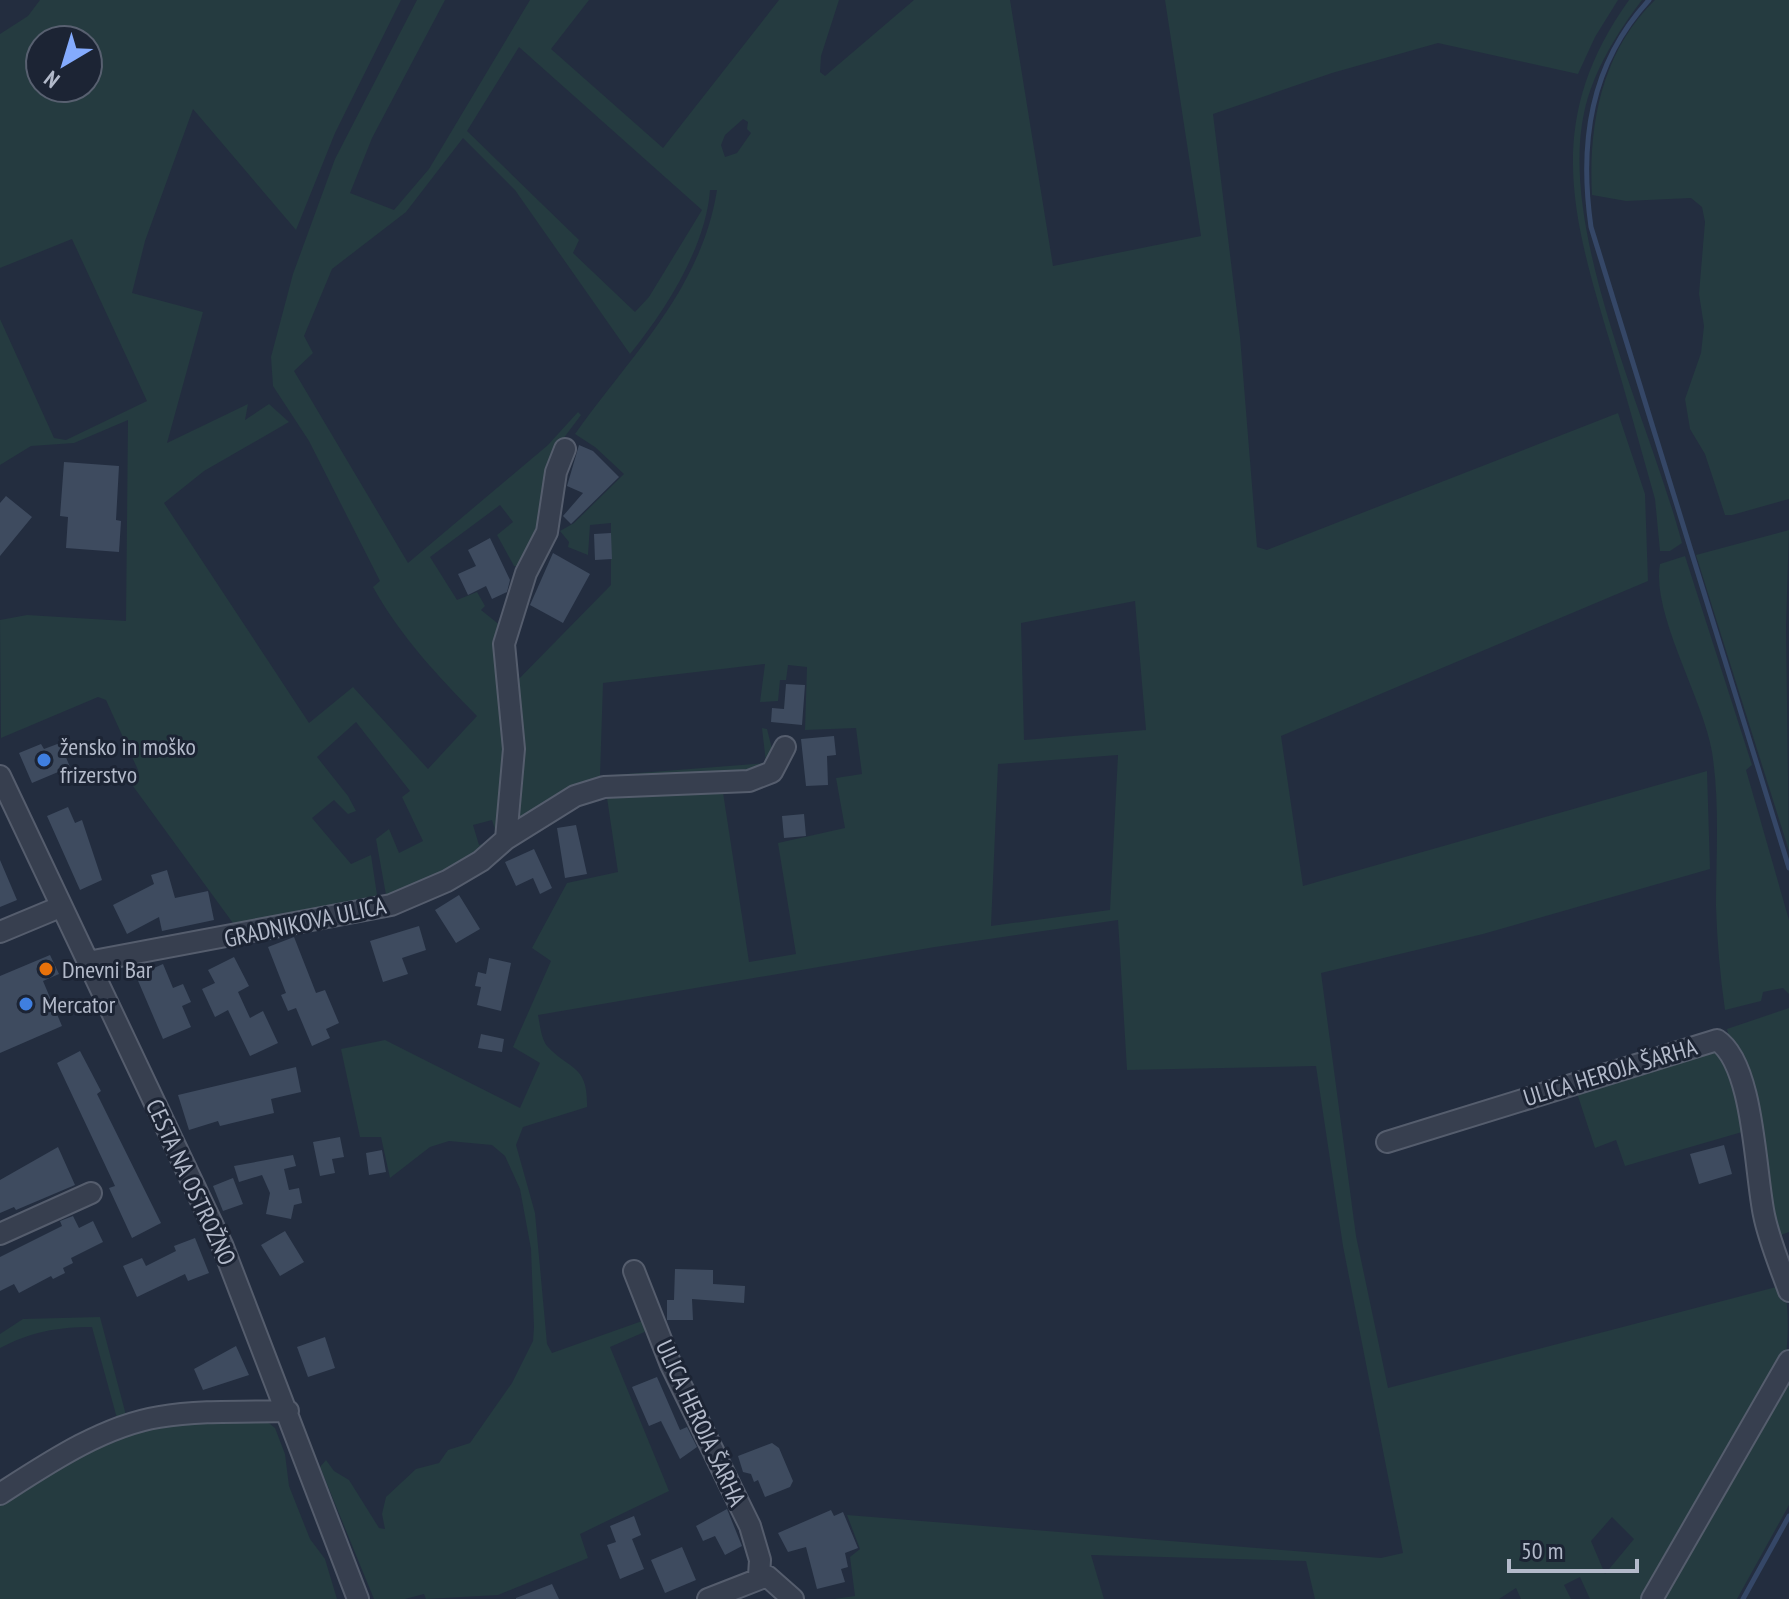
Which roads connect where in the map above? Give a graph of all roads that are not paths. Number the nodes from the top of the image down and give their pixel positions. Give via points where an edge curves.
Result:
1 (565, 449) dead end
2 (785, 747) dead end
3 (0, 776) edge
4 (506, 839) junction
5 (60, 907) junction
6 (0, 932) edge
7 (88, 962) junction
8 (1387, 1142) dead end
9 (91, 1193) dead end
10 (0, 1234) edge
11 (634, 1271) dead end
12 (1789, 1291) edge
13 (1789, 1361) edge
14 (288, 1411) junction
15 (0, 1494) edge
16 (759, 1576) junction
17 (358, 1599) edge
18 (708, 1599) edge
19 (793, 1599) edge
20 (1652, 1599) edge

1 - 4 street via 547,532 526,573 504,644 514,749
2 - 4 street, GRADNIKOVA ULICA via 766,777 604,787 575,796
3 - 5 street, CESTA NA OSTROŽNO
4 - 7 street, GRADNIKOVA ULICA via 447,881 391,905
5 - 6 street
5 - 7 street, CESTA NA OSTROŽNO
7 - 14 street, CESTA NA OSTROŽNO via 223,1247
8 - 12 street, ULICA HEROJA ŠARHA via 1717,1040 1732,1056 1741,1081 1755,1135 1764,1217
9 - 10 street
11 - 16 street, ULICA HEROJA ŠARHA via 671,1365 750,1526
13 - 20 street
14 - 15 street via 181,1415 133,1423 75,1449
14 - 17 street, CESTA NA OSTROŽNO
16 - 18 street
16 - 19 street via 779,1584

